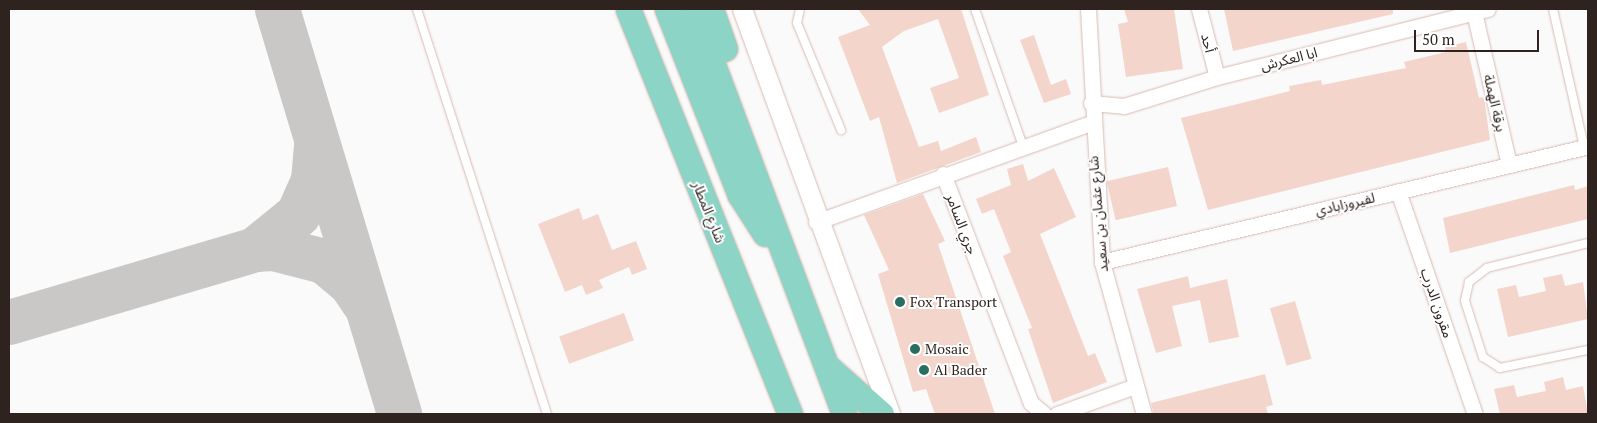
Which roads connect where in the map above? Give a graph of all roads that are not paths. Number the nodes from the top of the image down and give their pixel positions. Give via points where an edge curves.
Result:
1 (418, 9) edge
2 (628, 9) edge
3 (667, 9) edge
4 (692, 9) edge
5 (711, 9) edge
6 (742, 9) edge
7 (800, 9) edge
8 (975, 9) edge
9 (1088, 9) edge
10 (1199, 9) edge
11 (1553, 9) edge
12 (1481, 11) edge
13 (1217, 77) junction
14 (726, 101) junction
15 (1091, 103) junction
16 (1091, 123) junction
17 (841, 130) dead end
18 (1024, 146) junction
19 (1586, 146) edge
20 (1510, 165) junction
21 (943, 174) junction
22 (1398, 191) junction
23 (816, 222) junction
24 (1588, 243) edge
25 (1102, 262) junction
26 (791, 276) junction
27 (1588, 350) edge
28 (828, 367) junction
29 (1135, 386) junction
30 (547, 414) edge
31 (790, 414) edge
32 (844, 414) edge
33 (881, 414) edge
34 (890, 414) edge
35 (1044, 414) edge
36 (1057, 414) edge
37 (1144, 414) edge
38 (1475, 414) edge

1 - 30 lane
2 - 31 highway, شارع المطار
3 - 26 highway via 740,195
4 - 14 highway
5 - 14 highway via 726,52
6 - 23 street
7 - 17 lane via 795,15 797,23
8 - 18 lane
9 - 15 street, شارع عثمان بن سعيد
10 - 13 street, أحد
11 - 19 lane
12 - 13 street, ابا العكرش
12 - 20 street, برقة الهملة
13 - 15 street, ابا العكرش via 1124,106
14 - 26 highway
15 - 16 street, شارع عثمان بن سعيد
16 - 18 street
16 - 25 street, شارع عثمان بن سعيد
18 - 21 street
19 - 20 street, لفيروزابادي
20 - 22 street, لفيروزابادي
21 - 23 street
21 - 35 street, جري السامر via 1032,403
22 - 25 street, لفيروزابادي
22 - 38 street, مقرون الدرب
23 - 34 street
24 - 27 lane via 1487,268 1469,282 1465,301 1483,357 1500,368
25 - 29 street, شارع عثمان بن سعيد
26 - 28 highway
28 - 32 highway
28 - 33 highway
29 - 36 street
29 - 37 street, شارع عثمان بن سعيد

